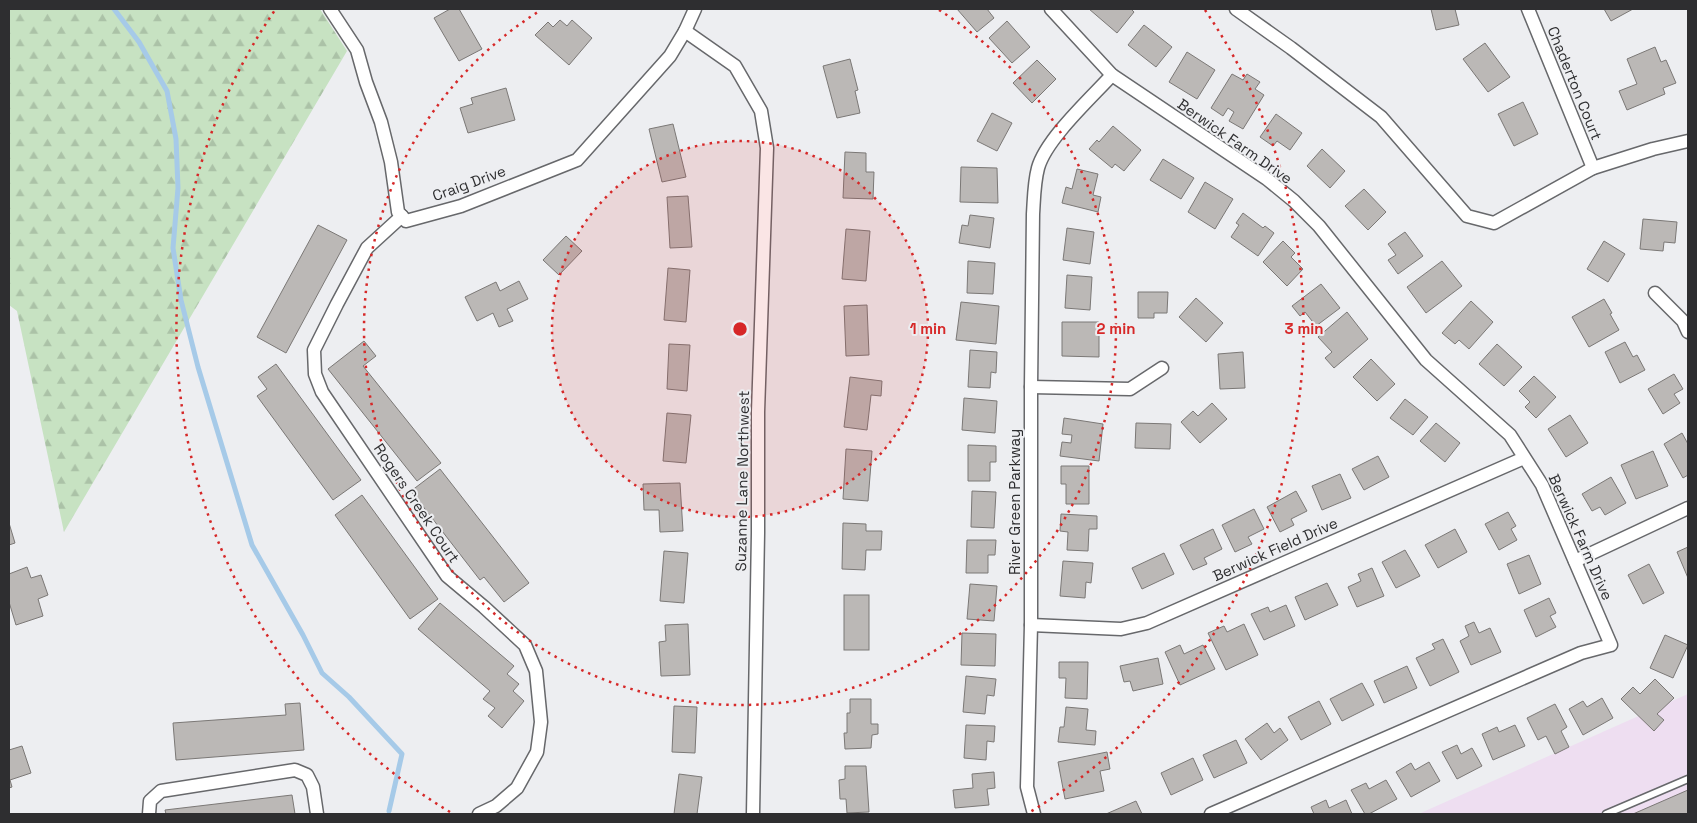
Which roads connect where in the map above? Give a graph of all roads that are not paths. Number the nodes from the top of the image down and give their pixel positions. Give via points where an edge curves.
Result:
1 (330, 9) edge
2 (695, 9) edge
3 (1051, 9) edge
4 (1236, 9) edge
5 (1528, 9) edge
6 (685, 31) junction
7 (1112, 75) junction
8 (1688, 141) edge
9 (1593, 168) junction
10 (402, 216) junction
11 (1656, 293) dead end
12 (1688, 332) edge
13 (1162, 368) dead end
14 (1031, 386) junction
15 (1524, 458) junction
16 (1688, 508) edge
17 (1575, 561) junction
18 (1031, 625) junction
19 (1688, 779) edge
20 (149, 814) edge
21 (317, 814) edge
22 (479, 814) edge
23 (753, 814) edge
24 (1034, 814) edge
25 (1211, 814) edge
26 (1606, 814) edge

1 - 10 street via 357,50 381,122 398,212
2 - 6 street, Craig Drive
3 - 7 street, Berwick Farm Drive
4 - 9 street via 1382,117 1467,216 1494,223
5 - 9 street, Chaderton Court
6 - 10 street, Craig Drive via 670,56 577,160 461,206 406,221
6 - 23 street, Suzanne Lane Northwest via 735,66 760,111 767,148 758,412
7 - 14 street, River Green Parkway via 1045,151 1038,168 1033,214
7 - 15 street, Berwick Farm Drive via 1267,179 1294,201 1320,226 1426,360 1510,435
8 - 9 street
10 - 22 street, Rogers Creek Court via 367,248 314,350 315,374 322,392 447,576 525,645 536,671 541,722 537,752 517,788 496,806
11 - 12 street via 1683,320
13 - 14 street via 1130,388
14 - 18 street, River Green Parkway
15 - 17 street, Berwick Farm Drive via 1542,485
15 - 18 street, Berwick Field Drive via 1147,623 1096,630
16 - 17 street
17 - 25 street, Berwick Farm Drive via 1611,645 1581,653
18 - 24 street, River Green Parkway via 1027,787
19 - 26 lane
20 - 21 street via 150,801 161,791 295,770 307,775 314,786

